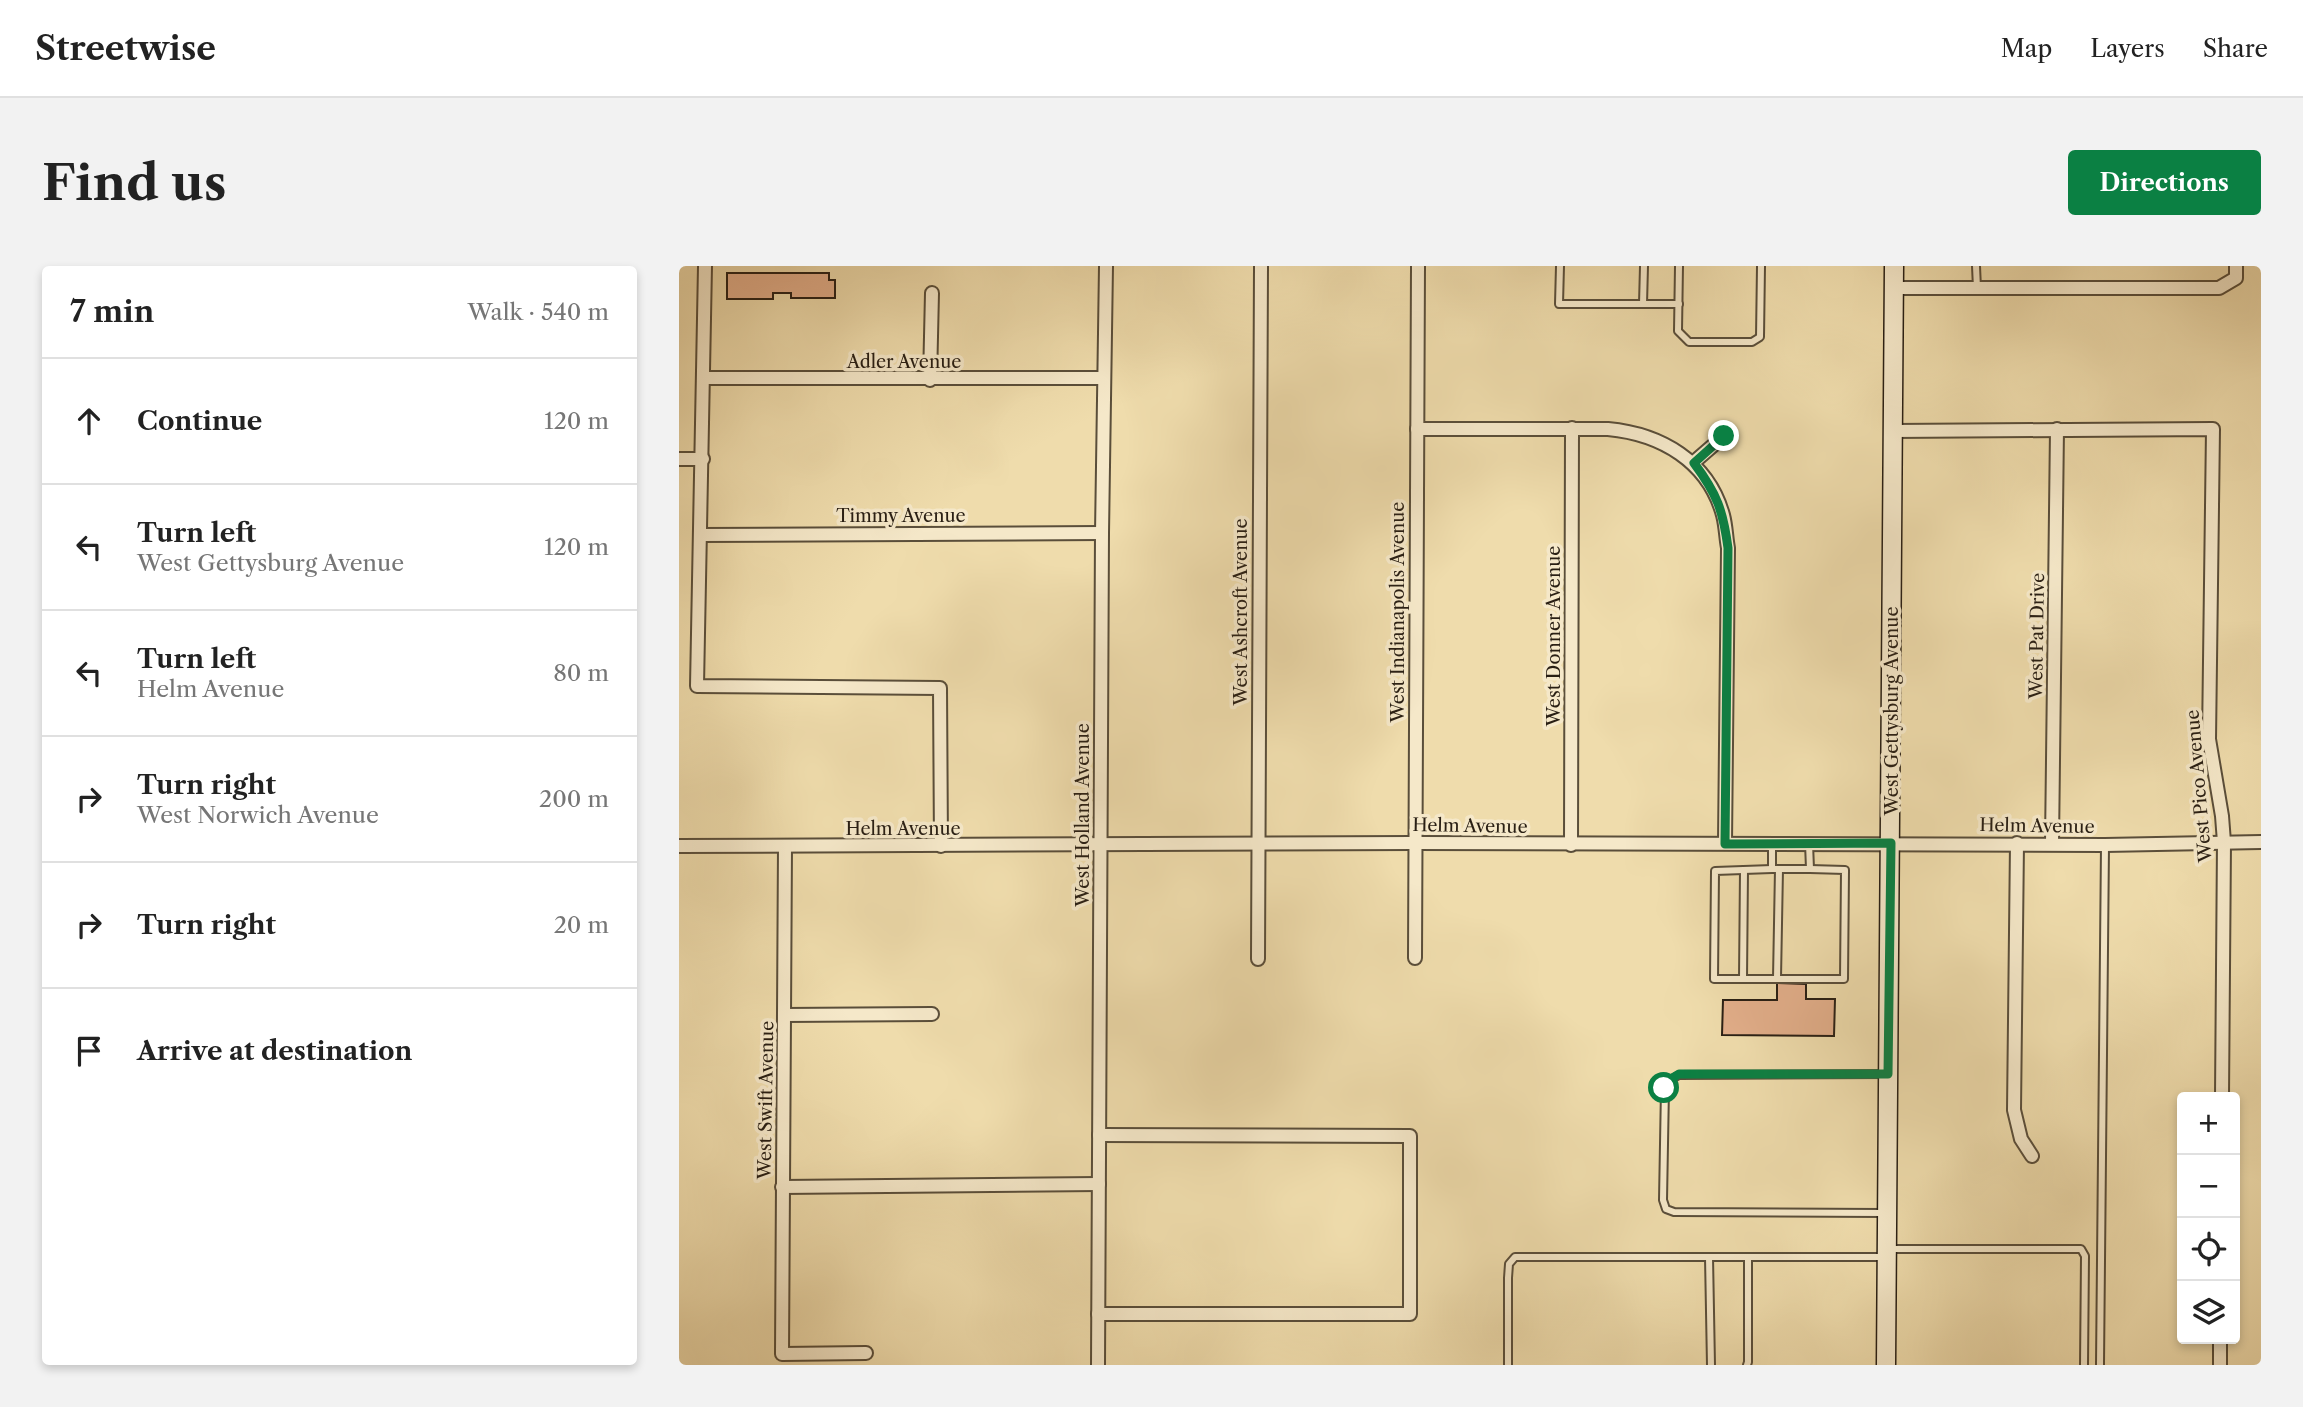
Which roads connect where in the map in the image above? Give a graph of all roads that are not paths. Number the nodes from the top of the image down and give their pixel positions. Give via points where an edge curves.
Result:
1 (705, 266) edge
2 (1106, 266) edge
3 (1261, 266) edge
4 (1418, 266) edge
5 (1560, 266) edge
6 (1644, 266) edge
7 (1679, 266) edge
8 (1761, 266) edge
9 (1894, 266) edge
10 (1976, 266) edge
11 (2236, 266) edge
12 (1894, 288) junction
13 (1977, 288) junction
14 (932, 293) dead end
15 (1643, 304) junction
16 (1679, 304) junction
17 (704, 378) junction
18 (1104, 378) junction
19 (930, 380) junction
20 (1572, 428) junction
21 (1417, 429) junction
22 (2057, 429) junction
23 (1893, 431) junction
24 (1724, 436) dead end
25 (679, 459) edge
26 (703, 459) junction
27 (1694, 463) junction
28 (1101, 533) junction
29 (700, 535) junction
30 (2224, 842) junction
31 (2261, 842) edge
32 (1414, 843) junction
33 (1809, 843) junction
34 (1891, 843) junction
35 (2017, 843) junction
36 (2052, 843) junction
37 (1725, 844) junction
38 (1772, 844) junction
39 (1257, 845) junction
40 (1571, 845) junction
41 (2105, 845) junction
42 (679, 846) edge
43 (785, 846) junction
44 (941, 846) junction
45 (1100, 846) junction
46 (1775, 869) junction
47 (1809, 869) junction
48 (1744, 870) junction
49 (1415, 958) dead end
50 (1258, 959) dead end
51 (1777, 978) junction
52 (1743, 979) junction
53 (932, 1014) dead end
54 (784, 1015) junction
55 (1888, 1074) junction
56 (2222, 1092) edge
57 (1099, 1135) junction
58 (2032, 1156) dead end
59 (1099, 1184) junction
60 (782, 1187) junction
61 (1887, 1213) junction
62 (1887, 1253) junction
63 (1709, 1257) junction
64 (1748, 1257) junction
65 (1098, 1314) junction
66 (2220, 1344) edge
67 (866, 1353) dead end
68 (1098, 1365) edge
69 (1508, 1365) edge
70 (1711, 1365) edge
71 (1747, 1365) edge
72 (1886, 1365) edge
73 (2084, 1365) edge
74 (2100, 1365) edge
75 (2220, 1365) edge

1 - 17 street
2 - 18 street, West Holland Avenue
3 - 39 street, West Ashcroft Avenue
4 - 21 street, West Indianapolis Avenue
5 - 15 lane via 1559,304
6 - 15 lane
7 - 16 lane
8 - 16 lane via 1760,337 1752,342 1689,342 1678,331
9 - 12 street, West Gettysburg Avenue
10 - 13 lane
11 - 13 street via 2236,278 2219,288
12 - 13 street
12 - 23 street, West Gettysburg Avenue
14 - 19 street
15 - 16 lane
17 - 19 street, Adler Avenue
17 - 26 street
18 - 19 street, Adler Avenue
18 - 28 street, West Holland Avenue
20 - 21 street
20 - 27 street via 1629,430 1673,447
20 - 40 street, West Donner Avenue
21 - 32 street, West Indianapolis Avenue
22 - 23 street
22 - 30 street, West Pico Avenue via 2213,429 2209,738
22 - 36 street, West Pat Drive
23 - 34 street, West Gettysburg Avenue
24 - 27 street
25 - 26 street
26 - 29 street
27 - 37 street via 1711,485 1723,515 1728,548
28 - 29 street, Timmy Avenue
28 - 45 street, West Holland Avenue
29 - 44 street via 697,687 940,688
30 - 31 street, Helm Avenue
30 - 41 street, Helm Avenue
30 - 56 street, West Pico Avenue
32 - 39 street, Helm Avenue
32 - 40 street, Helm Avenue
32 - 49 street, West Indianapolis Avenue
33 - 34 street, Helm Avenue
33 - 38 street, Helm Avenue
33 - 47 lane
34 - 35 street, Helm Avenue
34 - 55 street, West Gettysburg Avenue
35 - 36 street, Helm Avenue
35 - 58 street via 2014,1110 2021,1139
36 - 41 street, Helm Avenue
37 - 38 street, Helm Avenue
37 - 40 street, Helm Avenue
38 - 46 lane
39 - 45 street, Helm Avenue
39 - 50 street, West Ashcroft Avenue
41 - 74 lane
42 - 43 street, Helm Avenue
43 - 44 street, Helm Avenue
43 - 54 street, West Swift Avenue
44 - 45 street, Helm Avenue
45 - 57 street, West Holland Avenue
46 - 47 lane
46 - 48 lane
46 - 51 lane
47 - 51 lane via 1845,870 1844,979
48 - 52 lane
48 - 52 lane via 1715,871 1714,979
51 - 52 lane
53 - 54 street
54 - 60 street, West Swift Avenue
55 - 61 street, West Gettysburg Avenue
55 - 61 lane via 1679,1074 1664,1088 1663,1200 1674,1212
57 - 59 street, West Holland Avenue
57 - 65 street via 1409,1136 1410,1314
59 - 60 street
59 - 65 street, West Holland Avenue
60 - 67 street, West Swift Avenue via 782,1354
61 - 62 street, West Gettysburg Avenue
62 - 64 lane
62 - 72 street, West Gettysburg Avenue
62 - 73 lane via 2081,1248 2085,1256
63 - 64 lane
63 - 69 lane via 1515,1257 1509,1264
63 - 70 lane
64 - 71 lane
65 - 68 street, West Holland Avenue
66 - 75 street

